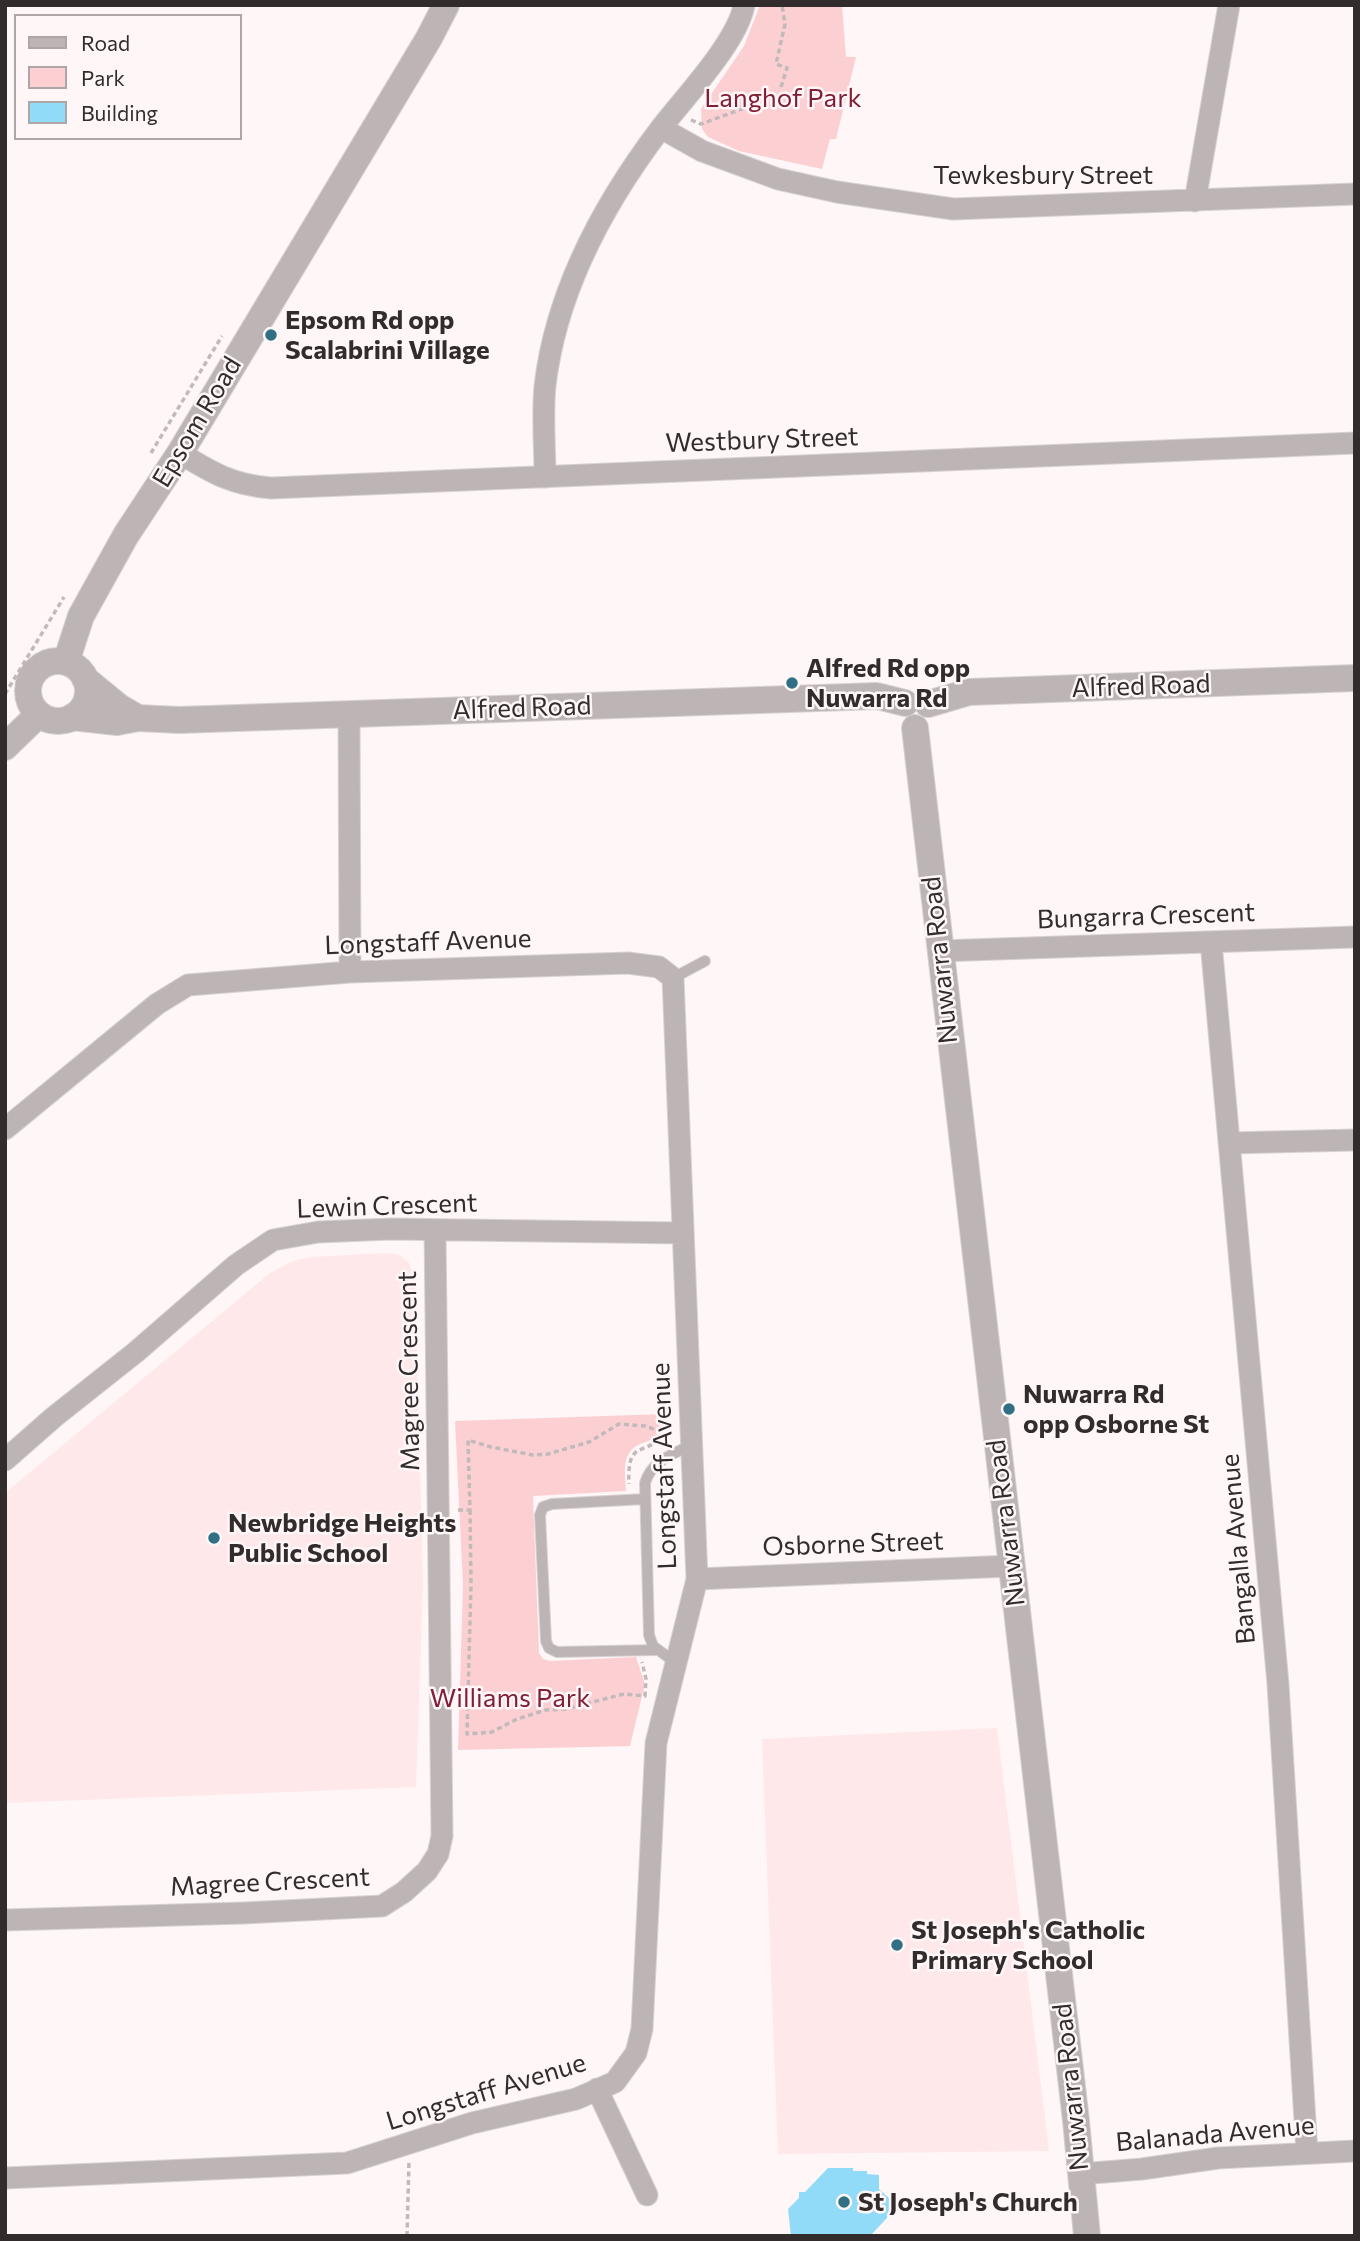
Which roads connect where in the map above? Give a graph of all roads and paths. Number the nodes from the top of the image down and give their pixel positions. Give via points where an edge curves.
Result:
1 (446, 5) edge
2 (744, 5) edge
3 (782, 5) edge
4 (1229, 5) edge
5 (780, 86) dead end
6 (772, 98) dead end
7 (667, 120) junction
8 (1355, 194) edge
9 (1195, 201) junction
10 (227, 328) dead end
11 (1355, 443) edge
12 (180, 453) junction
13 (148, 458) dead end
14 (545, 477) junction
15 (69, 589) dead end
16 (75, 670) junction
17 (1355, 678) edge
18 (5, 694) edge
19 (916, 703) junction
20 (39, 714) junction
21 (349, 714) junction
22 (72, 717) junction
23 (138, 718) junction
24 (5, 747) edge
25 (1355, 937) edge
26 (1212, 942) junction
27 (939, 951) junction
28 (705, 961) dead end
29 (350, 972) junction
30 (673, 978) junction
31 (5, 1129) edge
32 (1355, 1140) edge
33 (1229, 1143) junction
34 (435, 1230) junction
35 (683, 1233) junction
36 (691, 1445) junction
37 (5, 1460) edge
38 (645, 1499) junction
39 (629, 1500) junction
40 (439, 1510) junction
41 (470, 1510) junction
42 (1011, 1566) junction
43 (696, 1579) junction
44 (638, 1650) junction
45 (656, 1650) junction
46 (676, 1663) junction
47 (5, 1920) edge
48 (597, 2089) junction
49 (410, 2143) junction
50 (1355, 2151) edge
51 (1307, 2152) junction
52 (1080, 2174) junction
53 (5, 2178) edge
54 (648, 2195) dead end
55 (407, 2236) edge
56 (1087, 2236) edge

1 - 12 street, Epsom Road
2 - 7 street via 726,45
3 - 5 path via 785,24 776,64 788,68
4 - 9 street
6 - 7 path via 701,124
7 - 9 street, Tewkesbury Street via 702,151 735,165 837,192 953,209
7 - 14 street via 610,201 571,285 545,389
8 - 9 street, Tewkesbury Street
10 - 13 path
11 - 14 street, Westbury Street
12 - 14 street, Westbury Street via 221,478 271,488
12 - 16 street, Epsom Road via 81,615
15 - 18 path
16 - 20 street via 48,663 34,673 29,699
16 - 22 street via 88,696
16 - 23 street
17 - 19 street, Alfred Road via 969,692
19 - 21 street, Alfred Road via 877,696
19 - 27 street, Nuwarra Road via 901,711 903,721 915,728
20 - 22 street via 55,721
20 - 24 street
21 - 23 street, Alfred Road
21 - 29 street
22 - 23 street, Alfred Road via 117,722
25 - 26 street, Bungarra Crescent
26 - 27 street, Bungarra Crescent
26 - 33 street, Bangalla Avenue
27 - 42 street, Nuwarra Road
28 - 30 lane
29 - 30 street, Longstaff Avenue via 628,963 659,967
29 - 31 street, Longstaff Avenue via 188,985 157,1004
30 - 35 street, Longstaff Avenue
32 - 33 street
33 - 51 street, Bangalla Avenue via 1278,1684
34 - 35 street, Lewin Crescent
34 - 37 street, Lewin Crescent via 318,1232 273,1240 236,1265
34 - 40 street, Magree Crescent
35 - 36 street, Longstaff Avenue
36 - 38 lane via 649,1470
36 - 43 street, Longstaff Avenue
38 - 39 lane
38 - 45 lane via 649,1635
39 - 41 path via 632,1454 665,1433 626,1424 589,1442 548,1454 519,1454 468,1440
39 - 44 lane via 543,1507 546,1640 556,1652
40 - 41 path
40 - 47 street, Magree Crescent via 442,1836 427,1871 382,1906
41 - 44 path via 467,1734 492,1732 546,1710 624,1694 645,1696 646,1679
42 - 43 street, Osborne Street
42 - 52 street, Nuwarra Road
43 - 46 street, Longstaff Avenue
44 - 45 lane
45 - 46 lane
46 - 48 street, Longstaff Avenue via 656,1743 642,2029 636,2053 615,2082
48 - 49 street, Longstaff Avenue via 576,2099
48 - 54 street
49 - 53 street, Longstaff Avenue via 347,2163
49 - 55 path
50 - 51 street, Balanada Avenue
51 - 52 street, Balanada Avenue
52 - 56 street, Nuwarra Road

